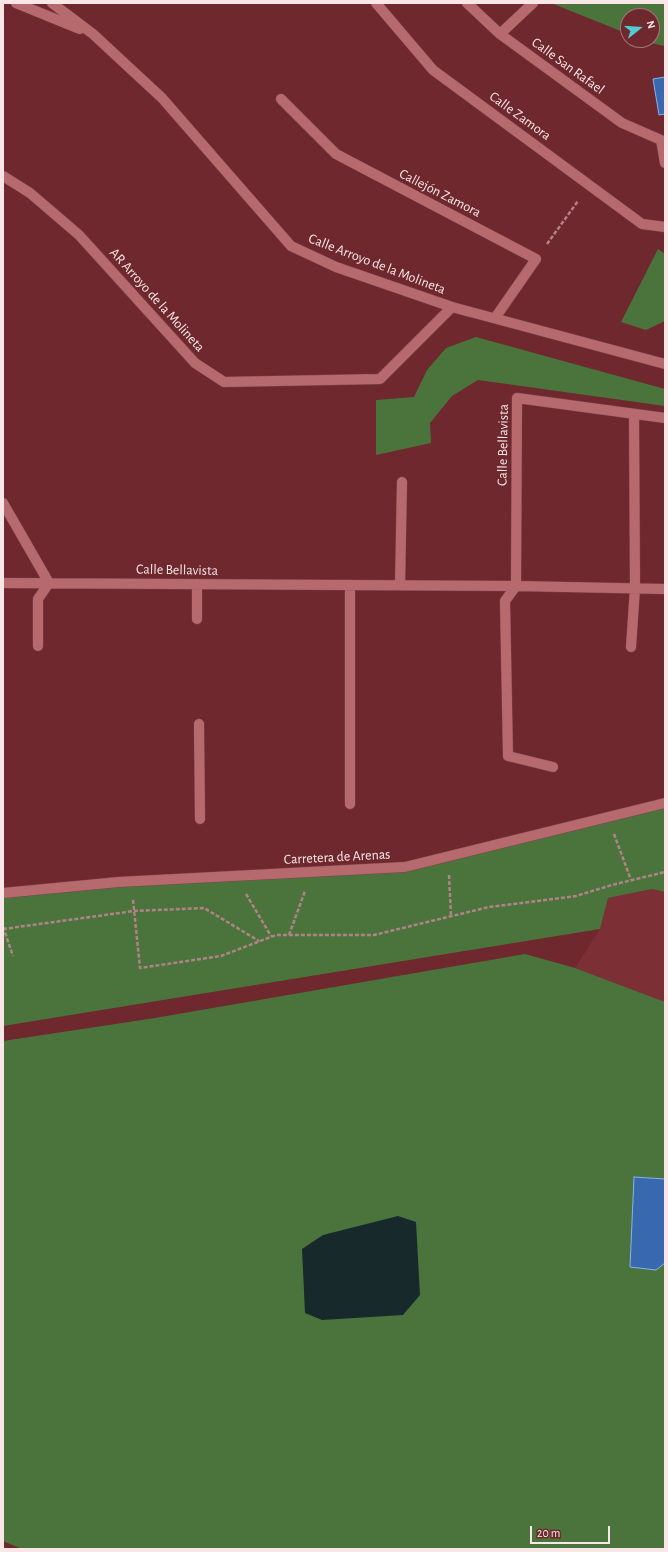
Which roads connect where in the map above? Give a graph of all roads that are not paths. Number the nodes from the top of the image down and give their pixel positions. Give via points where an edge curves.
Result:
1 (16, 3) edge
2 (52, 3) edge
3 (376, 3) edge
4 (467, 3) edge
5 (533, 3) edge
6 (93, 34) junction
7 (500, 34) junction
8 (281, 99) dead end
9 (663, 138) edge
10 (664, 151) edge
11 (665, 163) edge
12 (3, 176) edge
13 (665, 227) edge
14 (452, 308) junction
15 (496, 318) junction
16 (665, 364) edge
17 (634, 414) junction
18 (665, 418) edge
19 (402, 482) dead end
20 (3, 503) edge
21 (3, 583) edge
22 (49, 583) junction
23 (196, 584) junction
24 (350, 585) junction
25 (400, 585) junction
26 (516, 586) junction
27 (634, 588) junction
28 (665, 589) edge
29 (197, 619) dead end
30 (38, 646) dead end
31 (631, 647) dead end
32 (198, 724) dead end
33 (553, 767) dead end
34 (665, 803) edge
35 (350, 804) dead end
36 (200, 819) dead end
37 (3, 893) edge

1 - 6 street, Calle Arroyo de la Molineta
2 - 6 street, Calle Arroyo de la Molineta
3 - 13 street, Calle Zamora via 433,70 642,224
4 - 7 street, Calle San Rafael
5 - 7 street
6 - 14 street, Calle Arroyo de la Molineta via 162,98 290,246 336,266
7 - 9 street, Calle San Rafael via 622,123
8 - 15 street, Callejón Zamora via 336,154 536,258
9 - 10 street
10 - 11 street
12 - 14 street, AR Arroyo de la Molineta via 30,193 79,235 195,363 224,382 380,379
14 - 15 street, Calle Arroyo de la Molineta
15 - 16 street, Calle Arroyo de la Molineta
17 - 18 street, Calle Bellavista
17 - 26 street, Calle Bellavista via 516,398
17 - 27 street
19 - 25 street
20 - 22 street
21 - 22 street, Calle Bellavista
22 - 23 street, Calle Bellavista
22 - 30 street via 38,599
23 - 24 street, Calle Bellavista
23 - 29 street
24 - 25 street, Calle Bellavista
24 - 35 street
25 - 26 street, Calle Bellavista
26 - 27 street, Calle Bellavista
26 - 33 street via 505,601 508,756
27 - 28 street, Calle Bellavista
27 - 31 street
32 - 36 street
34 - 37 street, Carretera de Arenas via 405,867 131,882

